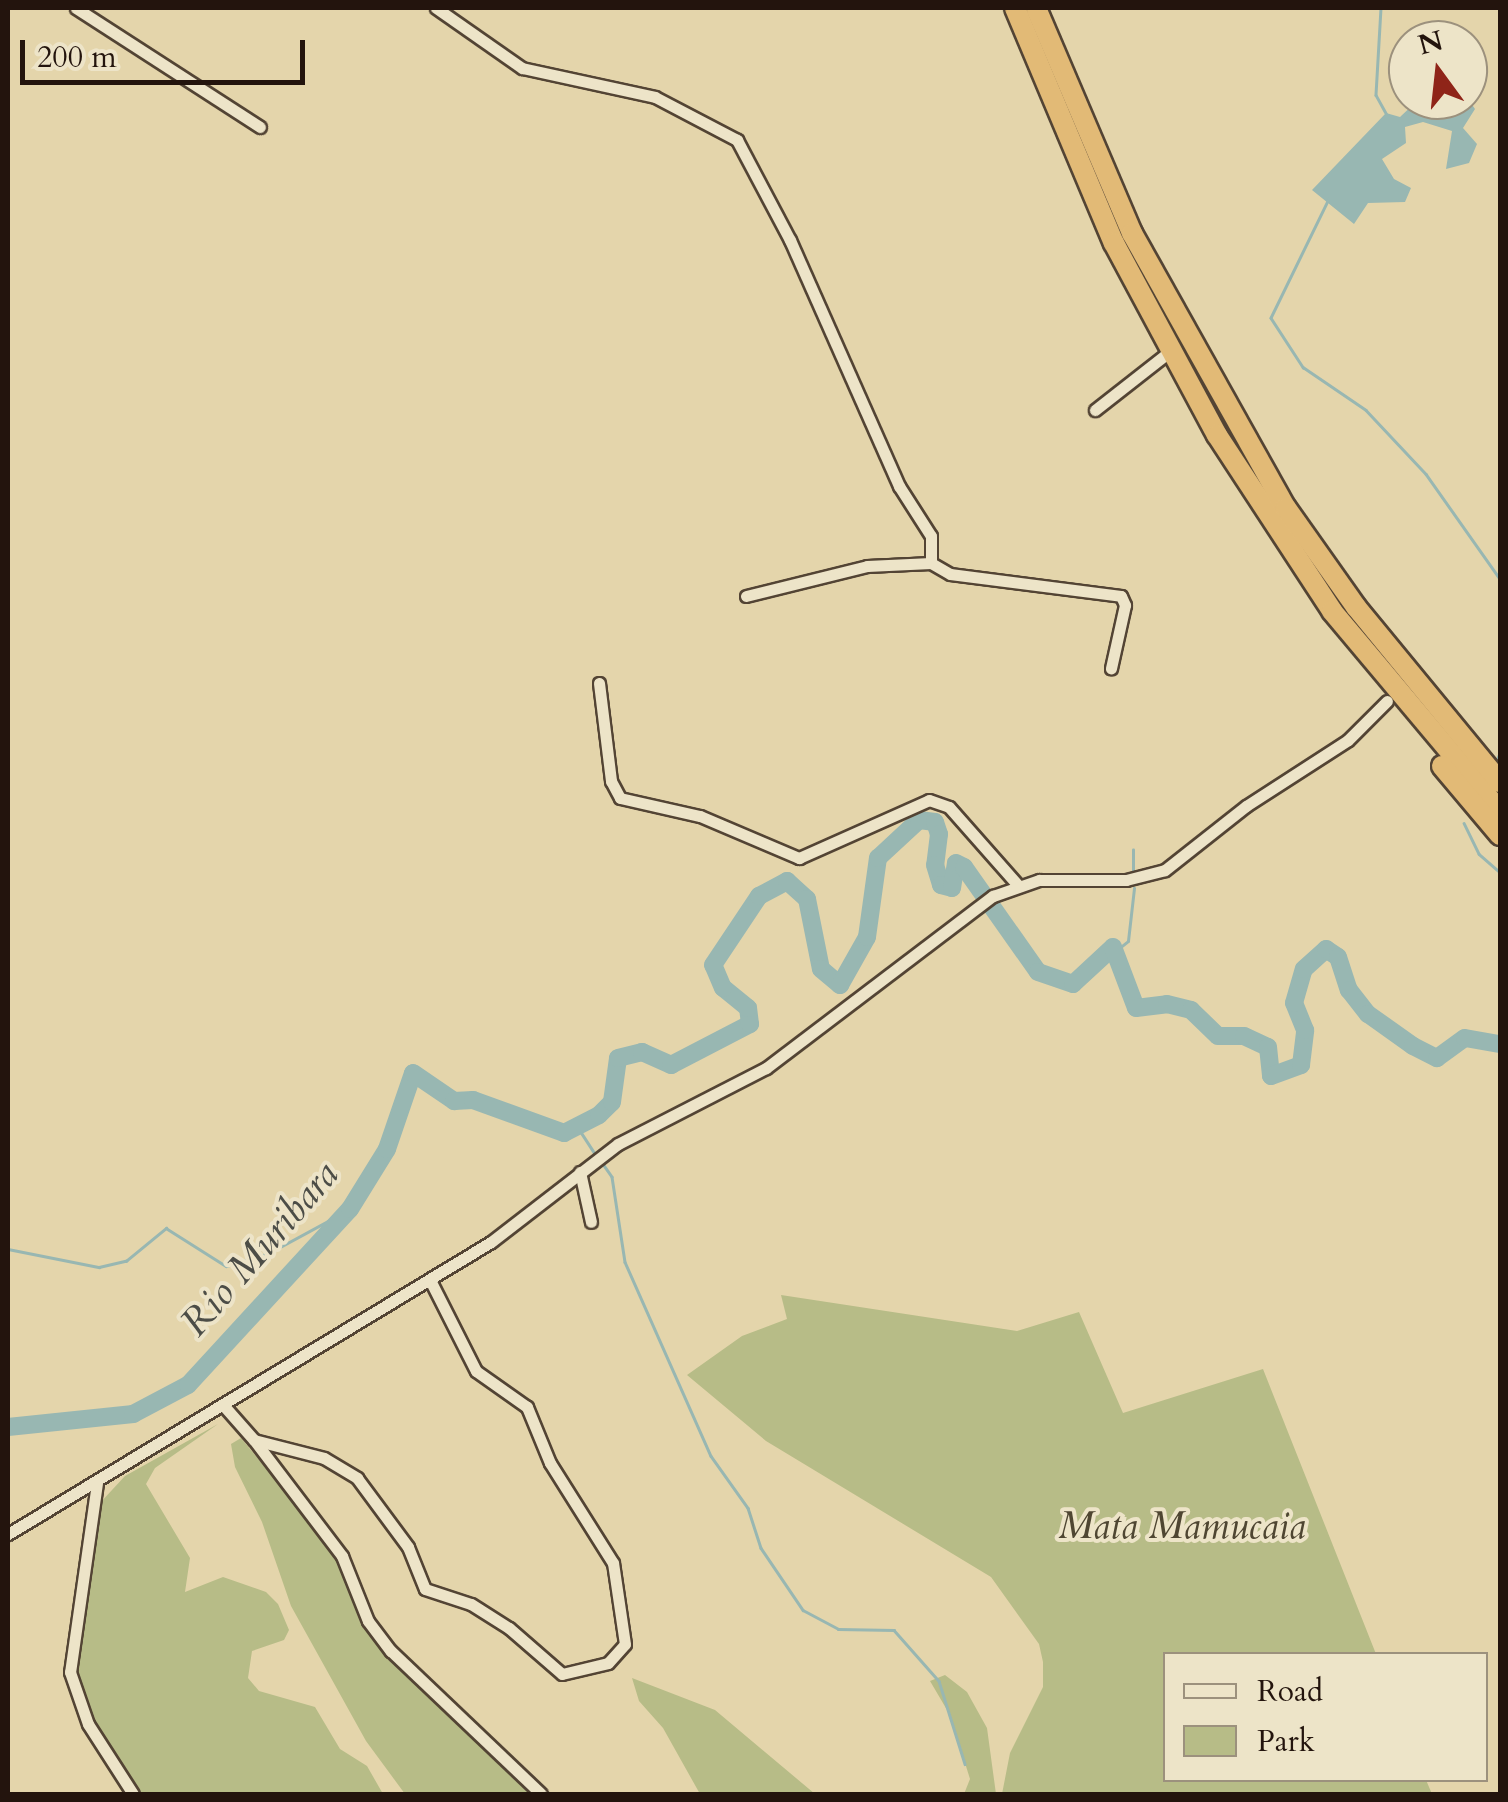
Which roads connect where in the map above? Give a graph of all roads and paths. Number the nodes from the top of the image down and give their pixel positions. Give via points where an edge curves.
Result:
1 (76, 8) edge
2 (436, 8) edge
3 (1015, 8) edge
4 (1036, 8) edge
5 (260, 127) dead end
6 (1169, 352) junction
7 (1095, 410) dead end
8 (1217, 436) junction
9 (931, 564) junction
10 (746, 596) dead end
11 (1110, 668) dead end
12 (599, 683) dead end
13 (1387, 700) junction
14 (1500, 782) edge
15 (1500, 812) edge
16 (1500, 835) edge
17 (1017, 884) junction
18 (580, 1172) junction
19 (591, 1222) dead end
20 (430, 1280) junction
21 (224, 1406) junction
22 (254, 1440) junction
23 (97, 1484) junction
24 (8, 1534) edge
25 (133, 1794) edge
26 (540, 1794) edge

1 - 5 street
2 - 9 street via 522,68 655,97 737,140 790,240 899,486 931,536
3 - 6 highway via 1114,243
4 - 14 highway via 1132,232 1286,508 1356,607
6 - 7 street
6 - 8 highway
8 - 13 highway via 1252,511
8 - 15 highway via 1332,611
9 - 10 street via 866,566
9 - 11 street via 950,574 1121,596
12 - 17 street via 611,781 620,798 700,816 799,858 930,800 949,807
13 - 16 highway
13 - 17 street via 1348,740 1155,875
17 - 18 street via 766,1068
18 - 19 street
18 - 20 street
20 - 21 street
20 - 22 street via 476,1371 527,1406 550,1463 613,1563 625,1644 608,1663 562,1674 471,1604 425,1589 408,1548 357,1478 324,1458
21 - 22 street
21 - 23 street
22 - 26 street via 342,1556 368,1621 391,1651
23 - 24 street
23 - 25 street via 70,1672 88,1724

